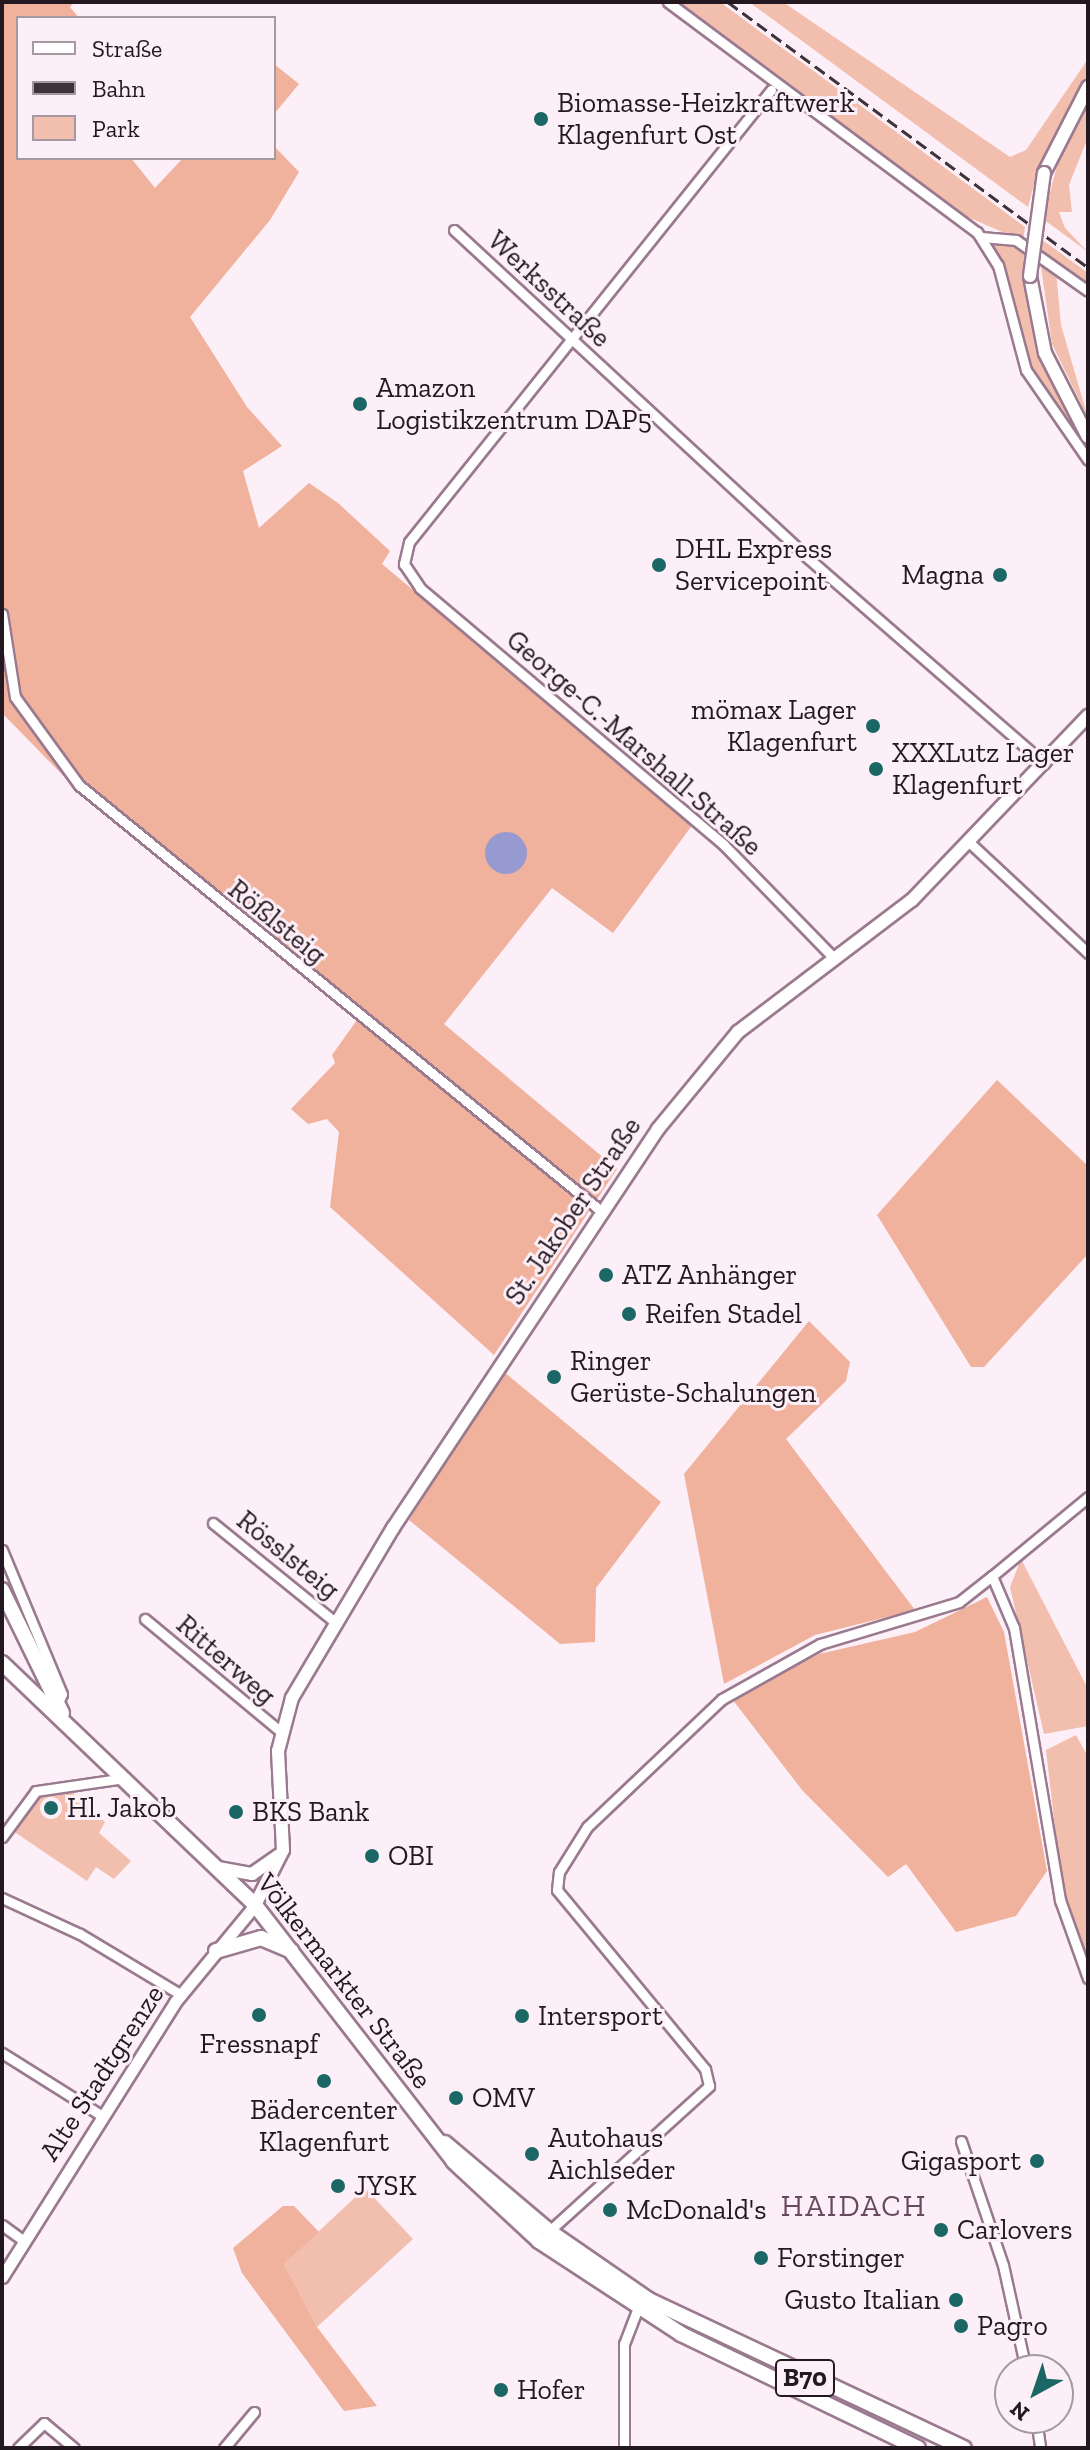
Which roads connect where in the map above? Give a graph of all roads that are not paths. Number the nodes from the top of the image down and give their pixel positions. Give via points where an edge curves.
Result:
1 (668, 2) edge
2 (1088, 87) edge
3 (771, 90) dead end
4 (454, 230) dead end
5 (981, 237) junction
6 (1088, 291) edge
7 (570, 340) junction
8 (1088, 437) edge
9 (1088, 460) edge
10 (2, 614) edge
11 (1088, 716) edge
12 (1044, 763) junction
13 (969, 842) junction
14 (1088, 953) edge
15 (834, 958) junction
16 (601, 1211) junction
17 (1088, 1497) edge
18 (213, 1523) dead end
19 (2, 1550) edge
20 (992, 1576) junction
21 (2, 1590) edge
22 (145, 1619) dead end
23 (335, 1622) junction
24 (2, 1663) edge
25 (57, 1705) junction
26 (70, 1727) junction
27 (280, 1731) junction
28 (125, 1778) junction
29 (2, 1837) edge
30 (283, 1850) junction
31 (218, 1868) junction
32 (2, 1898) edge
33 (255, 1905) junction
34 (216, 1951) junction
35 (294, 1953) junction
36 (1088, 1978) edge
37 (180, 1994) junction
38 (2, 2053) edge
39 (101, 2115) junction
40 (961, 2141) dead end
41 (2, 2225) edge
42 (544, 2236) junction
43 (24, 2241) junction
44 (595, 2263) junction
45 (573, 2268) junction
46 (2, 2277) edge
47 (649, 2300) junction
48 (637, 2310) junction
49 (719, 2345) junction
50 (1022, 2354) edge
51 (804, 2378) junction
52 (797, 2392) junction
53 (254, 2412) dead end
54 (881, 2414) junction
55 (875, 2429) junction
56 (924, 2444) edge
57 (18, 2448) edge
58 (74, 2448) edge
59 (224, 2448) edge
60 (624, 2448) edge
61 (964, 2448) edge

1 - 5 street
2 - 8 main road, bridge via 1044,173 1030,276 1045,353
3 - 7 street
4 - 7 street, Werksstraße
5 - 6 street via 1016,240
5 - 9 street via 1000,273 1026,370
7 - 12 street, Werksstraße via 808,558
7 - 15 street, George-C.-Marshall-Straße via 409,542 404,564 420,588 724,845
10 - 16 street, Rößlsteig via 15,697 79,785
11 - 12 main road, St. Jakober Straße
12 - 13 main road, St. Jakober Straße
13 - 14 street
13 - 15 main road, St. Jakober Straße via 885,923
15 - 16 main road, St. Jakober Straße via 708,1061
16 - 23 main road, St. Jakober Straße
17 - 20 street via 1018,1549
18 - 23 street, Rösslsteig
19 - 25 street via 62,1694
20 - 36 street via 1014,1628 1060,1900
20 - 42 street via 959,1602 820,1644 722,1699 587,1827 559,1872 557,1890 705,2069 709,2086
21 - 25 main road
22 - 27 street, Ritterweg
23 - 27 main road, St. Jakober Straße
24 - 26 main road, B70
25 - 26 main road
26 - 28 main road, Völkermarkter Straße / B70
27 - 30 main road, St. Jakober Straße
28 - 29 street via 36,1791
28 - 31 main road, Völkermarkter Straße / B70
30 - 31 main road via 252,1874
30 - 33 main road, St. Jakober Straße
31 - 33 main road, Völkermarkter Straße / B70
32 - 37 street via 80,1934
33 - 34 street, Alte Stadtgrenze
33 - 35 main road, Völkermarkter Straße / B70
34 - 35 main road via 261,1938
34 - 37 street, Alte Stadtgrenze
35 - 42 main road, Völkermarkter Straße / B70 via 454,2162
37 - 39 street, Alte Stadtgrenze
38 - 39 street
39 - 43 street, Alte Stadtgrenze
40 - 50 street via 1003,2265
41 - 43 street
42 - 44 main road, Völkermarkter Straße / B70
42 - 45 main road, Völkermarkter Straße / B70
43 - 46 street, Alte Stadtgrenze
44 - 45 main road
44 - 47 main road, Völkermarkter Straße / B70
45 - 48 main road, Völkermarkter Straße / B70
47 - 48 main road
47 - 49 main road, Völkermarkter Straße / B70
48 - 49 main road, Völkermarkter Straße / B70
48 - 60 street via 624,2344
49 - 51 main road, Völkermarkter Straße / B70
49 - 52 main road, Völkermarkter Straße / B70
51 - 52 main road
51 - 54 main road, Völkermarkter Straße / B70
52 - 55 main road, Völkermarkter Straße / B70
53 - 59 street
54 - 55 main road
54 - 56 main road, Völkermarkter Straße / B70
55 - 56 main road, Völkermarkter Straße / B70
56 - 61 main road, Völkermarkter Straße / B70
57 - 58 street via 44,2423

